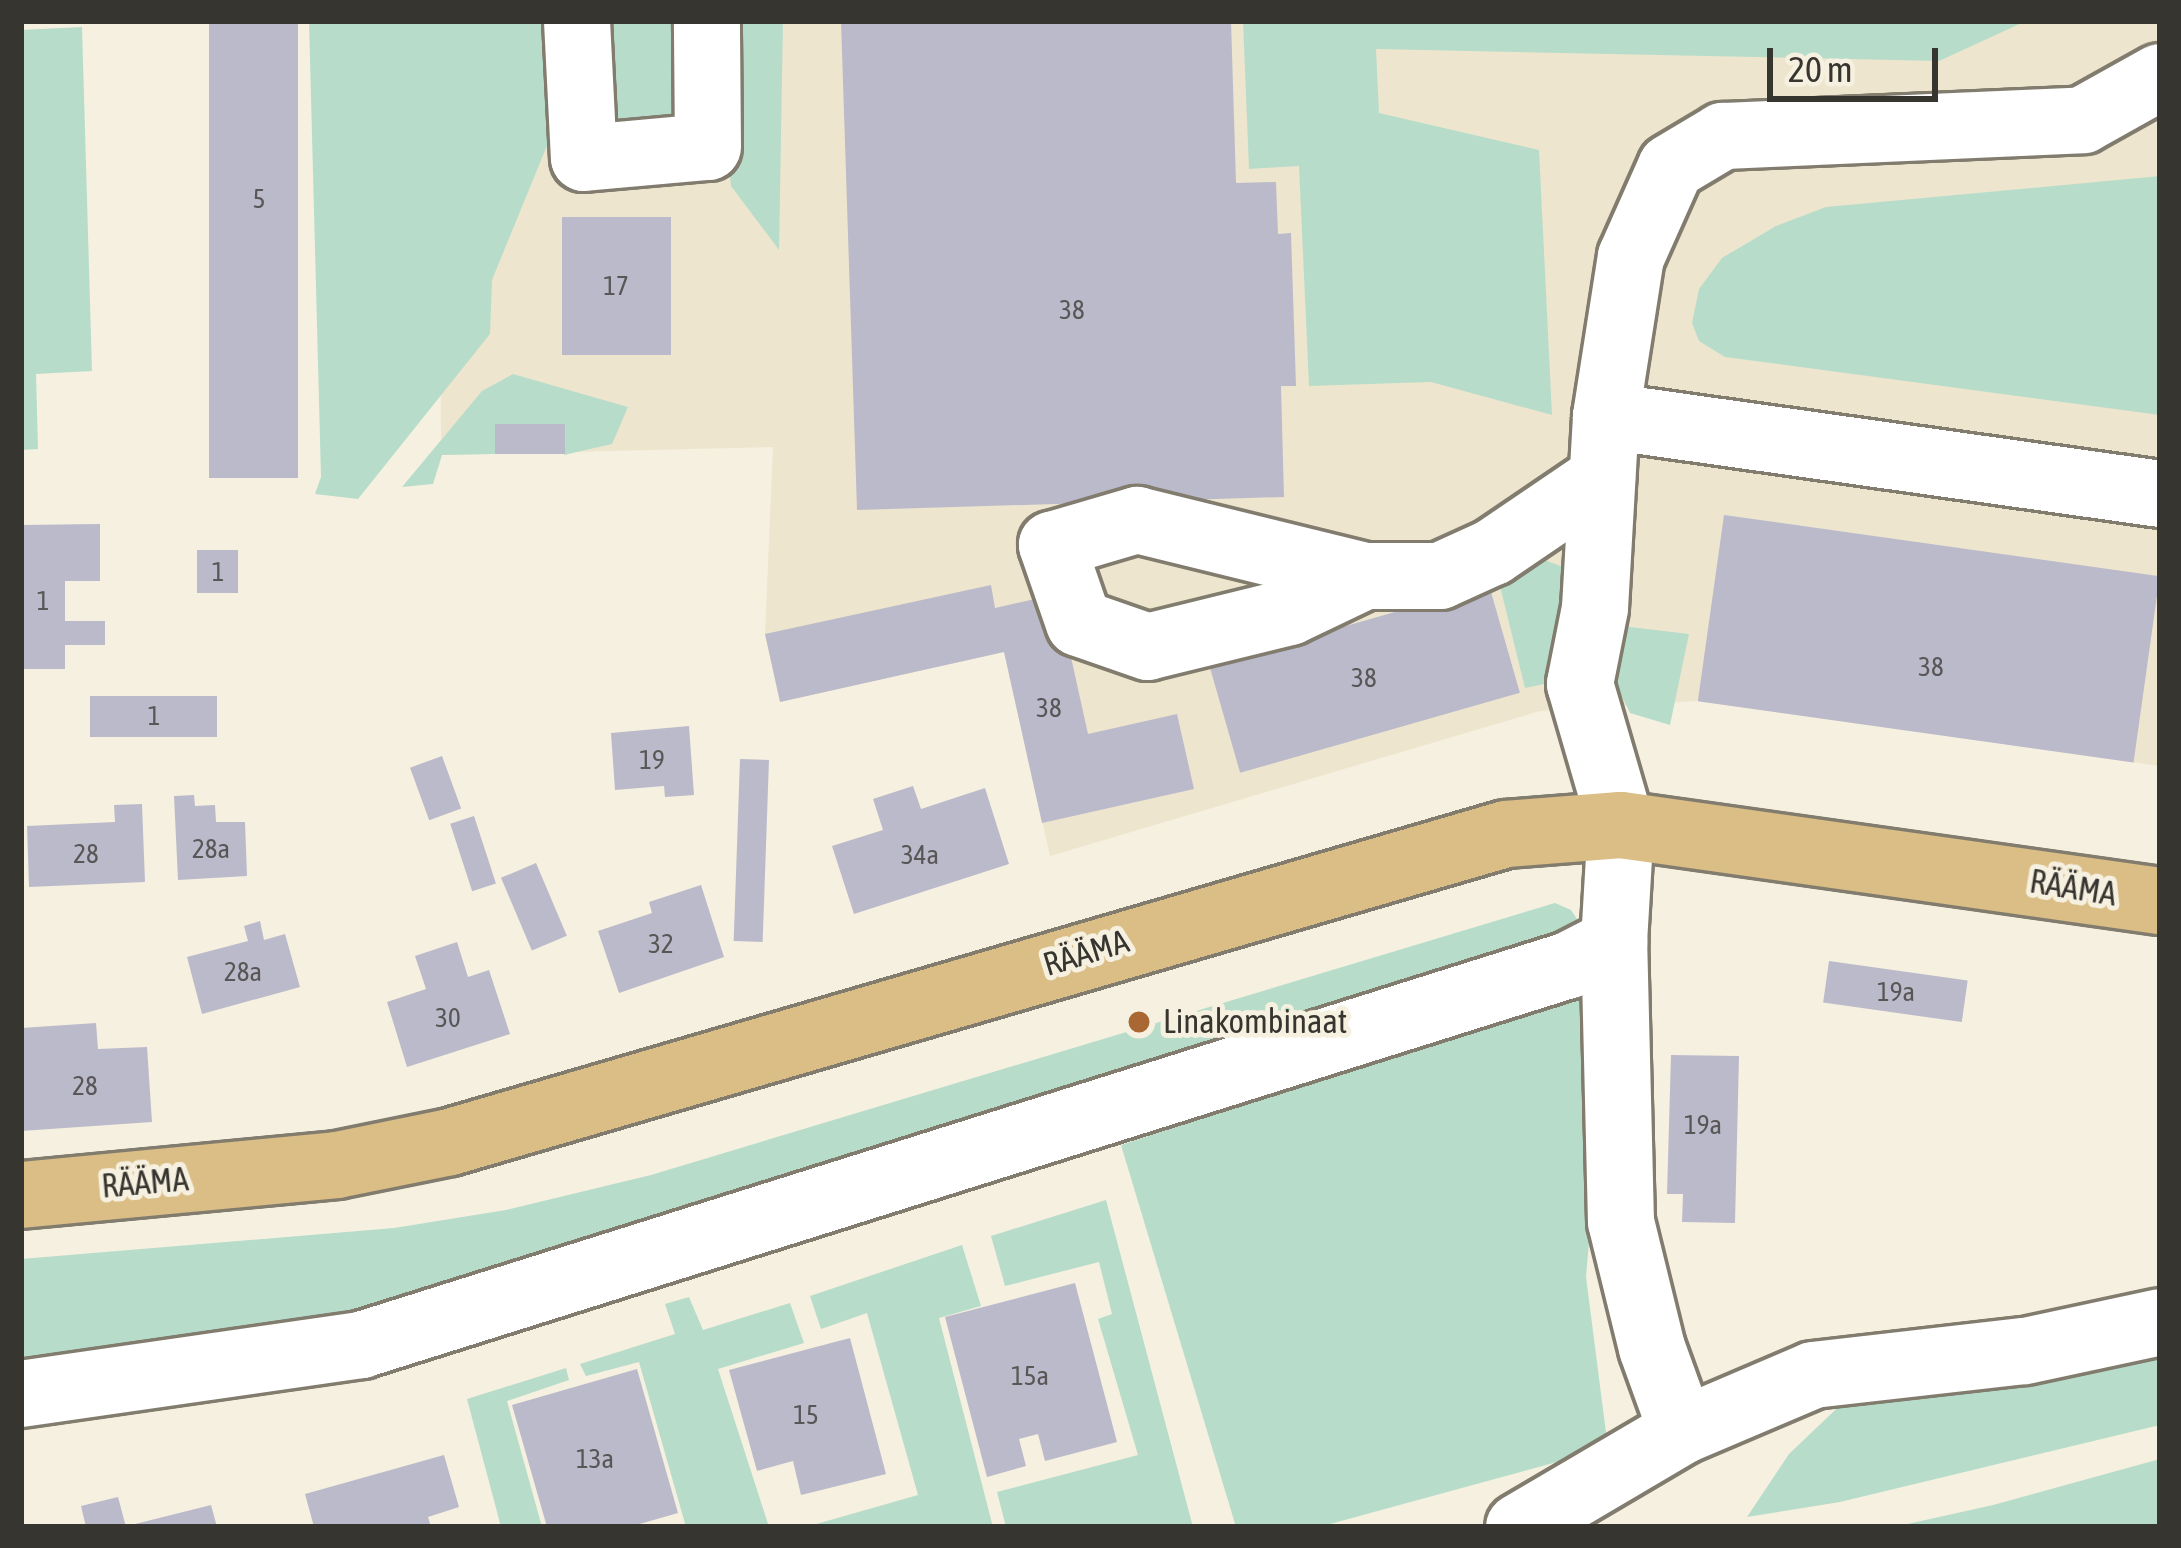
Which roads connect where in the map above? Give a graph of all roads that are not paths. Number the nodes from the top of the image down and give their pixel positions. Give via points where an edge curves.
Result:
1 (577, 21) edge
2 (707, 21) edge
3 (2160, 77) edge
4 (1604, 447) junction
5 (2160, 494) edge
6 (1365, 576) dead end
7 (1621, 825) junction
8 (2160, 901) edge
9 (1614, 942) junction
10 (21, 1195) edge
11 (2160, 1322) edge
12 (21, 1394) edge
13 (1682, 1431) junction
14 (1519, 1527) edge

1 - 2 street via 584,158 708,147
3 - 4 street via 2083,120 1723,136 1671,166 1631,257
4 - 5 street
4 - 6 street via 1493,552 1440,576
4 - 7 street via 1594,608 1580,683
7 - 8 main road, RÄÄMA
7 - 9 street
7 - 10 main road, RÄÄMA via 1506,834 451,1142 338,1165
9 - 12 street via 1570,965 361,1345
9 - 13 street via 1621,1222
11 - 13 street via 2025,1351 1814,1375
13 - 14 street

